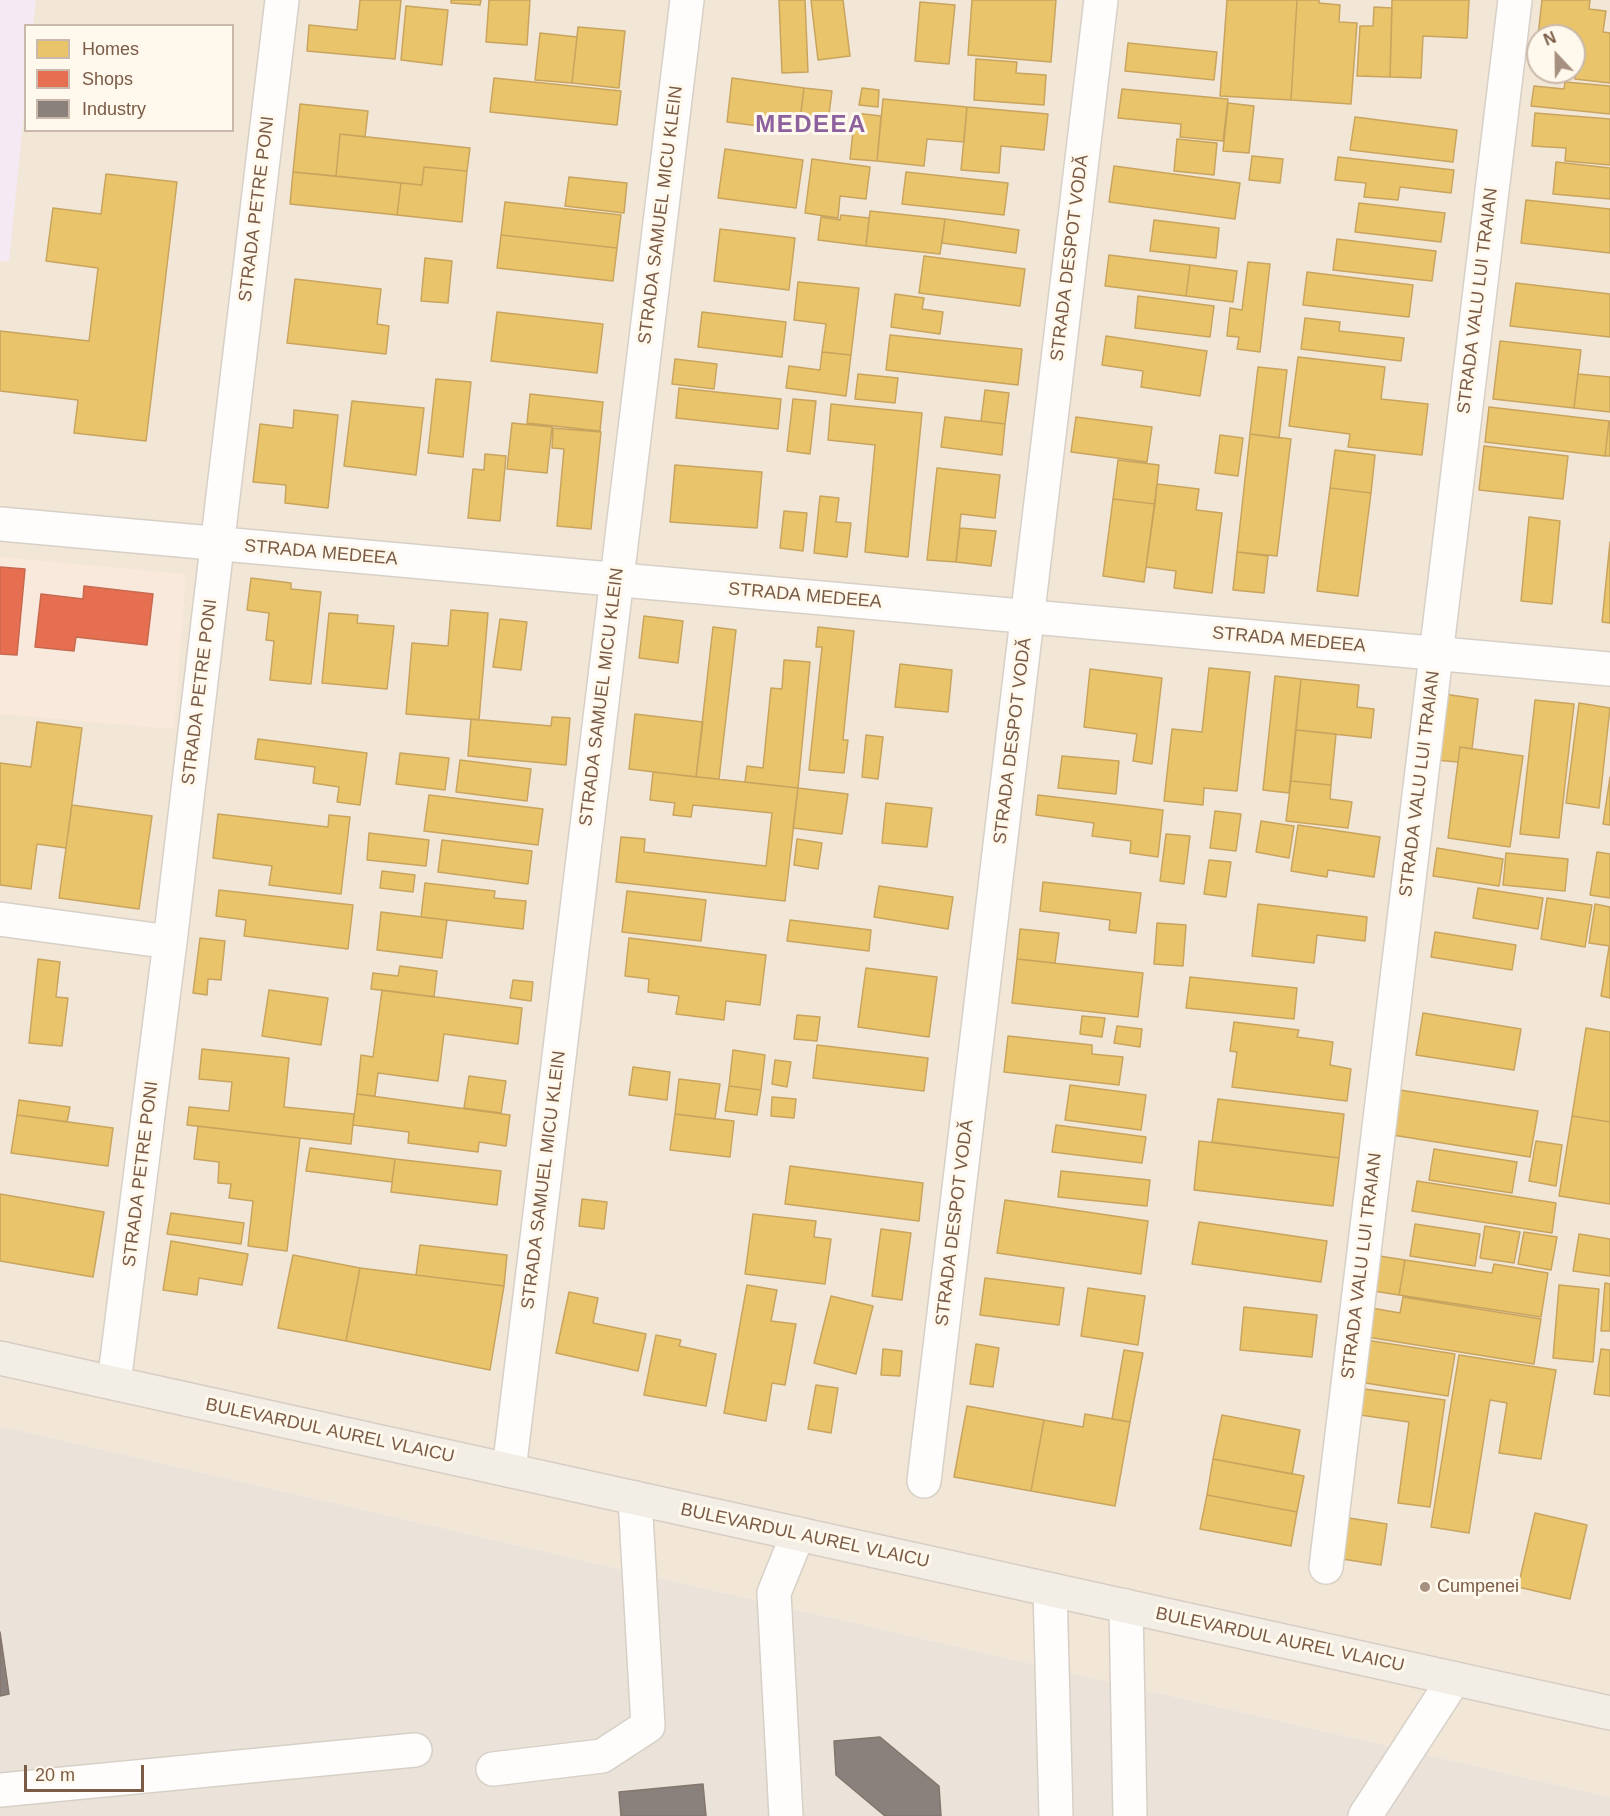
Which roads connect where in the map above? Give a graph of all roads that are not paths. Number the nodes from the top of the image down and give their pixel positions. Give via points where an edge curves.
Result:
1 (282, 0) edge
2 (687, 0) edge
3 (1101, 0) edge
4 (1515, 0) edge
5 (0, 524) edge
6 (218, 543) junction
7 (616, 579) junction
8 (1027, 616) junction
9 (1436, 653) junction
10 (1610, 669) edge
11 (0, 919) edge
12 (171, 942) junction
13 (0, 1358) edge
14 (114, 1383) junction
15 (508, 1470) junction
16 (924, 1481) dead end
17 (635, 1498) junction
18 (798, 1534) junction
19 (1326, 1568) dead end
20 (1050, 1590) junction
21 (1126, 1606) junction
22 (1454, 1679) junction
23 (1610, 1713) edge
24 (415, 1750) dead end
25 (493, 1769) dead end
26 (0, 1790) edge
27 (786, 1816) edge
28 (1056, 1816) edge
29 (1130, 1816) edge
30 (1365, 1816) edge

1 - 6 street, STRADA PETRE PONI
2 - 7 street, STRADA SAMUEL MICU KLEIN
3 - 8 street, STRADA DESPOT VODĂ
4 - 9 street, STRADA VALU LUI TRAIAN
5 - 6 street, STRADA MEDEEA
6 - 7 street, STRADA MEDEEA
6 - 12 street, STRADA PETRE PONI
7 - 8 street, STRADA MEDEEA
7 - 15 street, STRADA SAMUEL MICU KLEIN
8 - 9 street, STRADA MEDEEA
8 - 16 street, STRADA DESPOT VODĂ
9 - 10 street, STRADA MEDEEA
9 - 19 street, STRADA VALU LUI TRAIAN
11 - 12 street
12 - 14 street, STRADA PETRE PONI
13 - 14 main road, BULEVARDUL AUREL VLAICU
14 - 15 main road, BULEVARDUL AUREL VLAICU
15 - 17 main road, BULEVARDUL AUREL VLAICU
17 - 18 main road, BULEVARDUL AUREL VLAICU
17 - 25 street via 648,1726 602,1756
18 - 20 main road, BULEVARDUL AUREL VLAICU
18 - 27 street via 774,1593
20 - 21 main road, BULEVARDUL AUREL VLAICU
20 - 28 street
21 - 22 main road, BULEVARDUL AUREL VLAICU
21 - 29 street
22 - 23 main road, BULEVARDUL AUREL VLAICU
22 - 30 street
24 - 26 street

